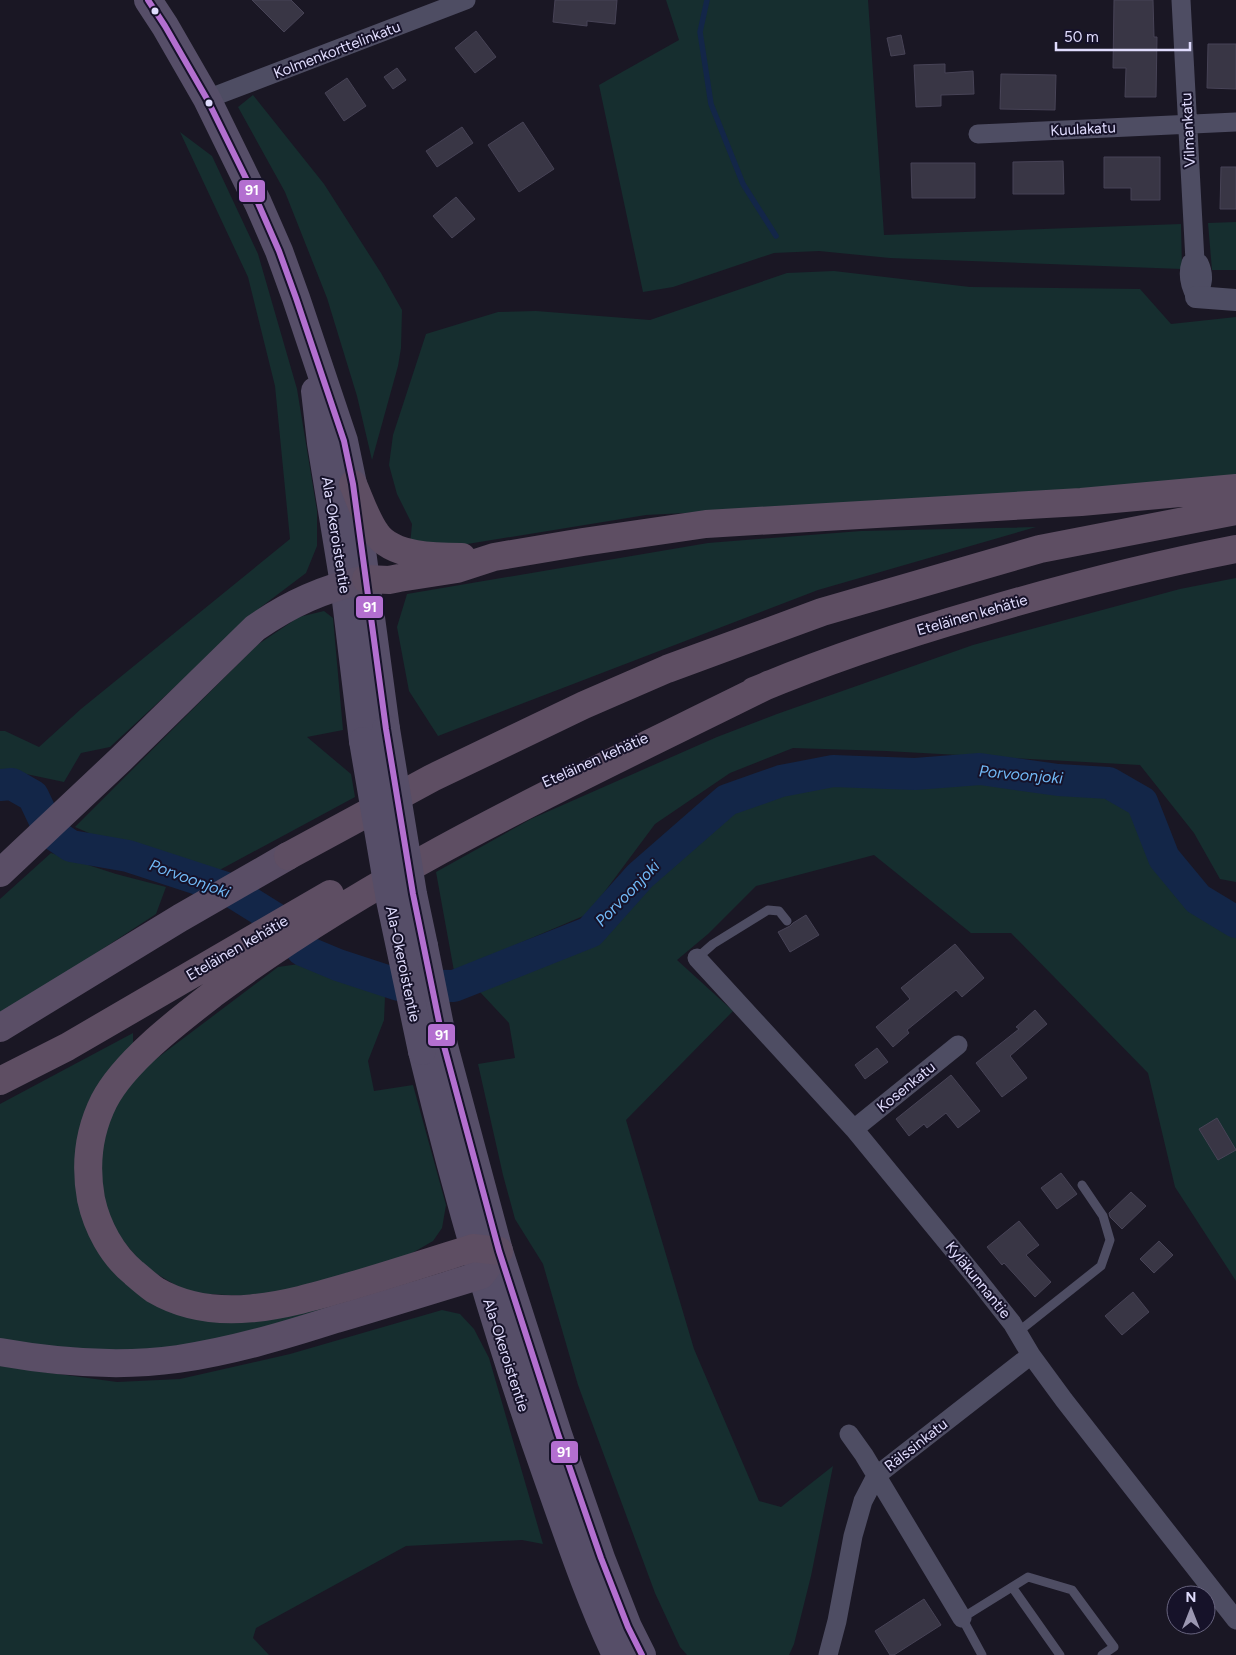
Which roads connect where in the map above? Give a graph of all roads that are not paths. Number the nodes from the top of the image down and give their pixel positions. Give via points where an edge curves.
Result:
1 (148, 0) edge
2 (466, 0) edge
3 (1182, 0) edge
4 (207, 99) junction
5 (1236, 122) edge
6 (1188, 124) junction
7 (978, 134) dead end
8 (1196, 297) joint
9 (1236, 300) edge
10 (308, 337) junction
11 (353, 484) junction
12 (1236, 488) edge
13 (1236, 511) edge
14 (1236, 549) edge
15 (494, 558) junction
16 (355, 581) junction
17 (0, 873) edge
18 (786, 922) dead end
19 (697, 958) joint
20 (239, 960) junction
21 (0, 1028) edge
22 (958, 1045) dead end
23 (0, 1081) edge
24 (854, 1129) junction
25 (1082, 1185) dead end
26 (486, 1249) junction
27 (481, 1275) junction
28 (1018, 1332) junction
29 (0, 1352) edge
30 (1031, 1356) junction
31 (849, 1434) dead end
32 (876, 1476) junction
33 (1012, 1586) junction
34 (962, 1618) junction
35 (1236, 1620) edge
36 (616, 1655) edge
37 (642, 1655) edge
38 (828, 1655) edge
39 (982, 1655) edge
40 (1060, 1655) edge
41 (1102, 1655) edge

1 - 4 main road, Ala-Okeroistentie
2 - 4 street, Kolmenkorttelinkatu
3 - 6 street, Vilmankatu
4 - 10 main road, Ala-Okeroistentie via 279,251
5 - 6 street, Kuulakatu
6 - 7 street, Kuulakatu
6 - 8 street, Vilmankatu via 1195,261 1199,263 1204,278
8 - 9 street
10 - 11 main road, Ala-Okeroistentie via 344,441
10 - 16 main road, Ala-Okeroistentie via 321,443
11 - 15 highway via 377,534 394,548 408,553
11 - 16 main road, Ala-Okeroistentie
12 - 15 highway via 1081,502 706,524
13 - 21 highway via 1040,549 822,612 667,669 432,778 180,918
14 - 20 highway, Eteläinen kehätie via 1048,592 896,637 770,684 565,772 425,842
15 - 16 highway via 389,580
16 - 17 highway via 304,598 255,628
16 - 26 main road, Ala-Okeroistentie, bridge via 375,735 390,900 433,1049 446,1150
18 - 19 lane via 779,911 768,910 713,944
19 - 24 street, Kyläkunnantie
20 - 23 highway, Eteläinen kehätie
20 - 26 highway via 190,1011 128,1067 104,1100 93,1127 87,1158 94,1213 108,1244 130,1270 155,1290 184,1302 226,1309 270,1307
22 - 24 street, Kosenkatu
24 - 28 street, Kyläkunnantie
25 - 28 lane via 1103,1216 1110,1240 1101,1266
26 - 27 highway
26 - 37 main road, Ala-Okeroistentie via 558,1434 598,1549
27 - 29 highway via 221,1352 126,1363
27 - 36 main road, Ala-Okeroistentie via 572,1546
28 - 30 street, Kyläkunnantie
30 - 32 street, Rälssinkatu
30 - 35 street, Kyläkunnantie
31 - 32 street
32 - 34 street
32 - 38 street, Rälssinkatu via 863,1501 853,1536
33 - 34 lane
33 - 40 lane
33 - 41 lane via 1028,1577 1072,1590 1114,1647
34 - 39 lane

